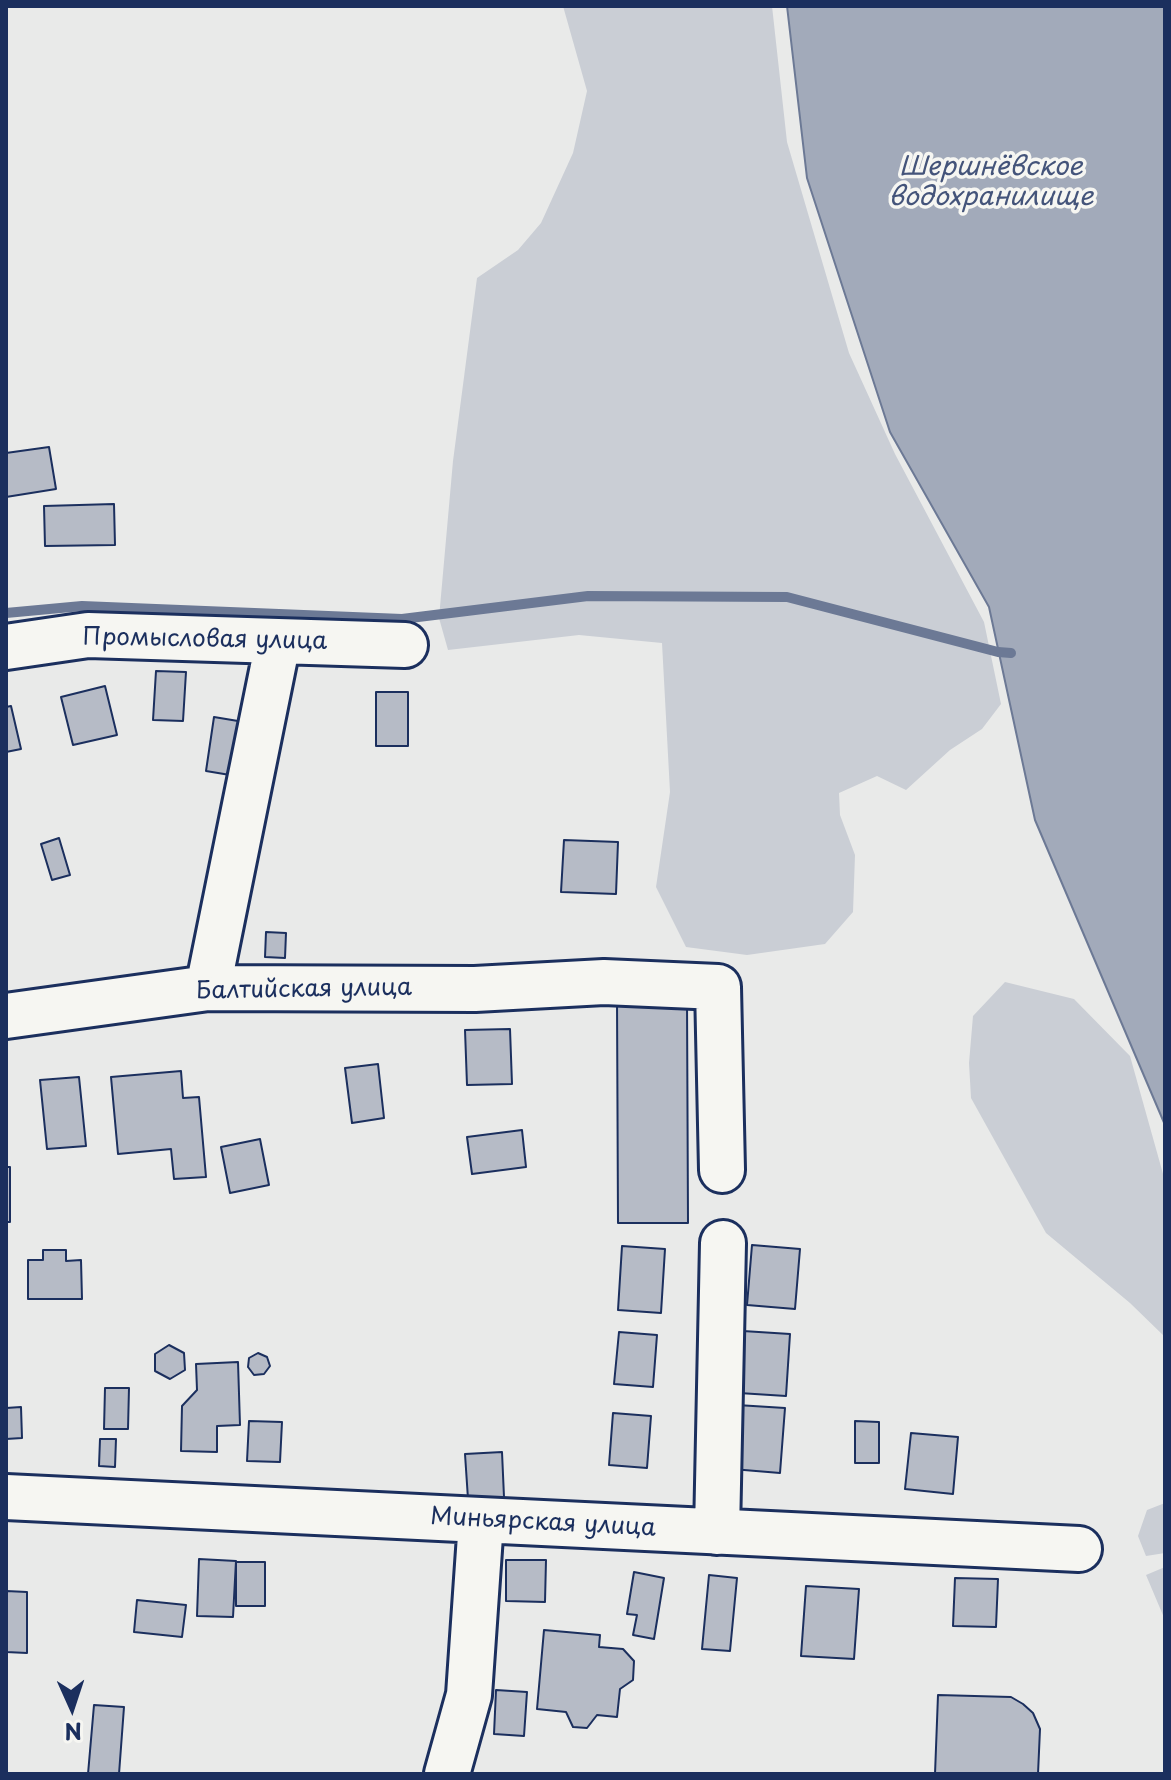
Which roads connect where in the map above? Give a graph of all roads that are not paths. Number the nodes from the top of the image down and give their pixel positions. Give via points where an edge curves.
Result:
1 (278, 642) junction
2 (405, 645) dead end
3 (6, 647) edge
4 (208, 988) junction
5 (6, 1016) edge
6 (722, 1170) dead end
7 (723, 1243) dead end
8 (6, 1497) edge
9 (481, 1521) junction
10 (717, 1532) junction
11 (1079, 1549) dead end
12 (447, 1774) edge

1 - 2 street, Промысловая улица
1 - 3 street, Промысловая улица via 88,635
1 - 4 street
4 - 5 street, Балтийская улица
4 - 6 street, Балтийская улица via 475,989 604,982 718,987
7 - 10 street
8 - 9 street, Миньярская улица
9 - 10 street, Миньярская улица
9 - 12 street via 469,1695
10 - 11 street, Миньярская улица

